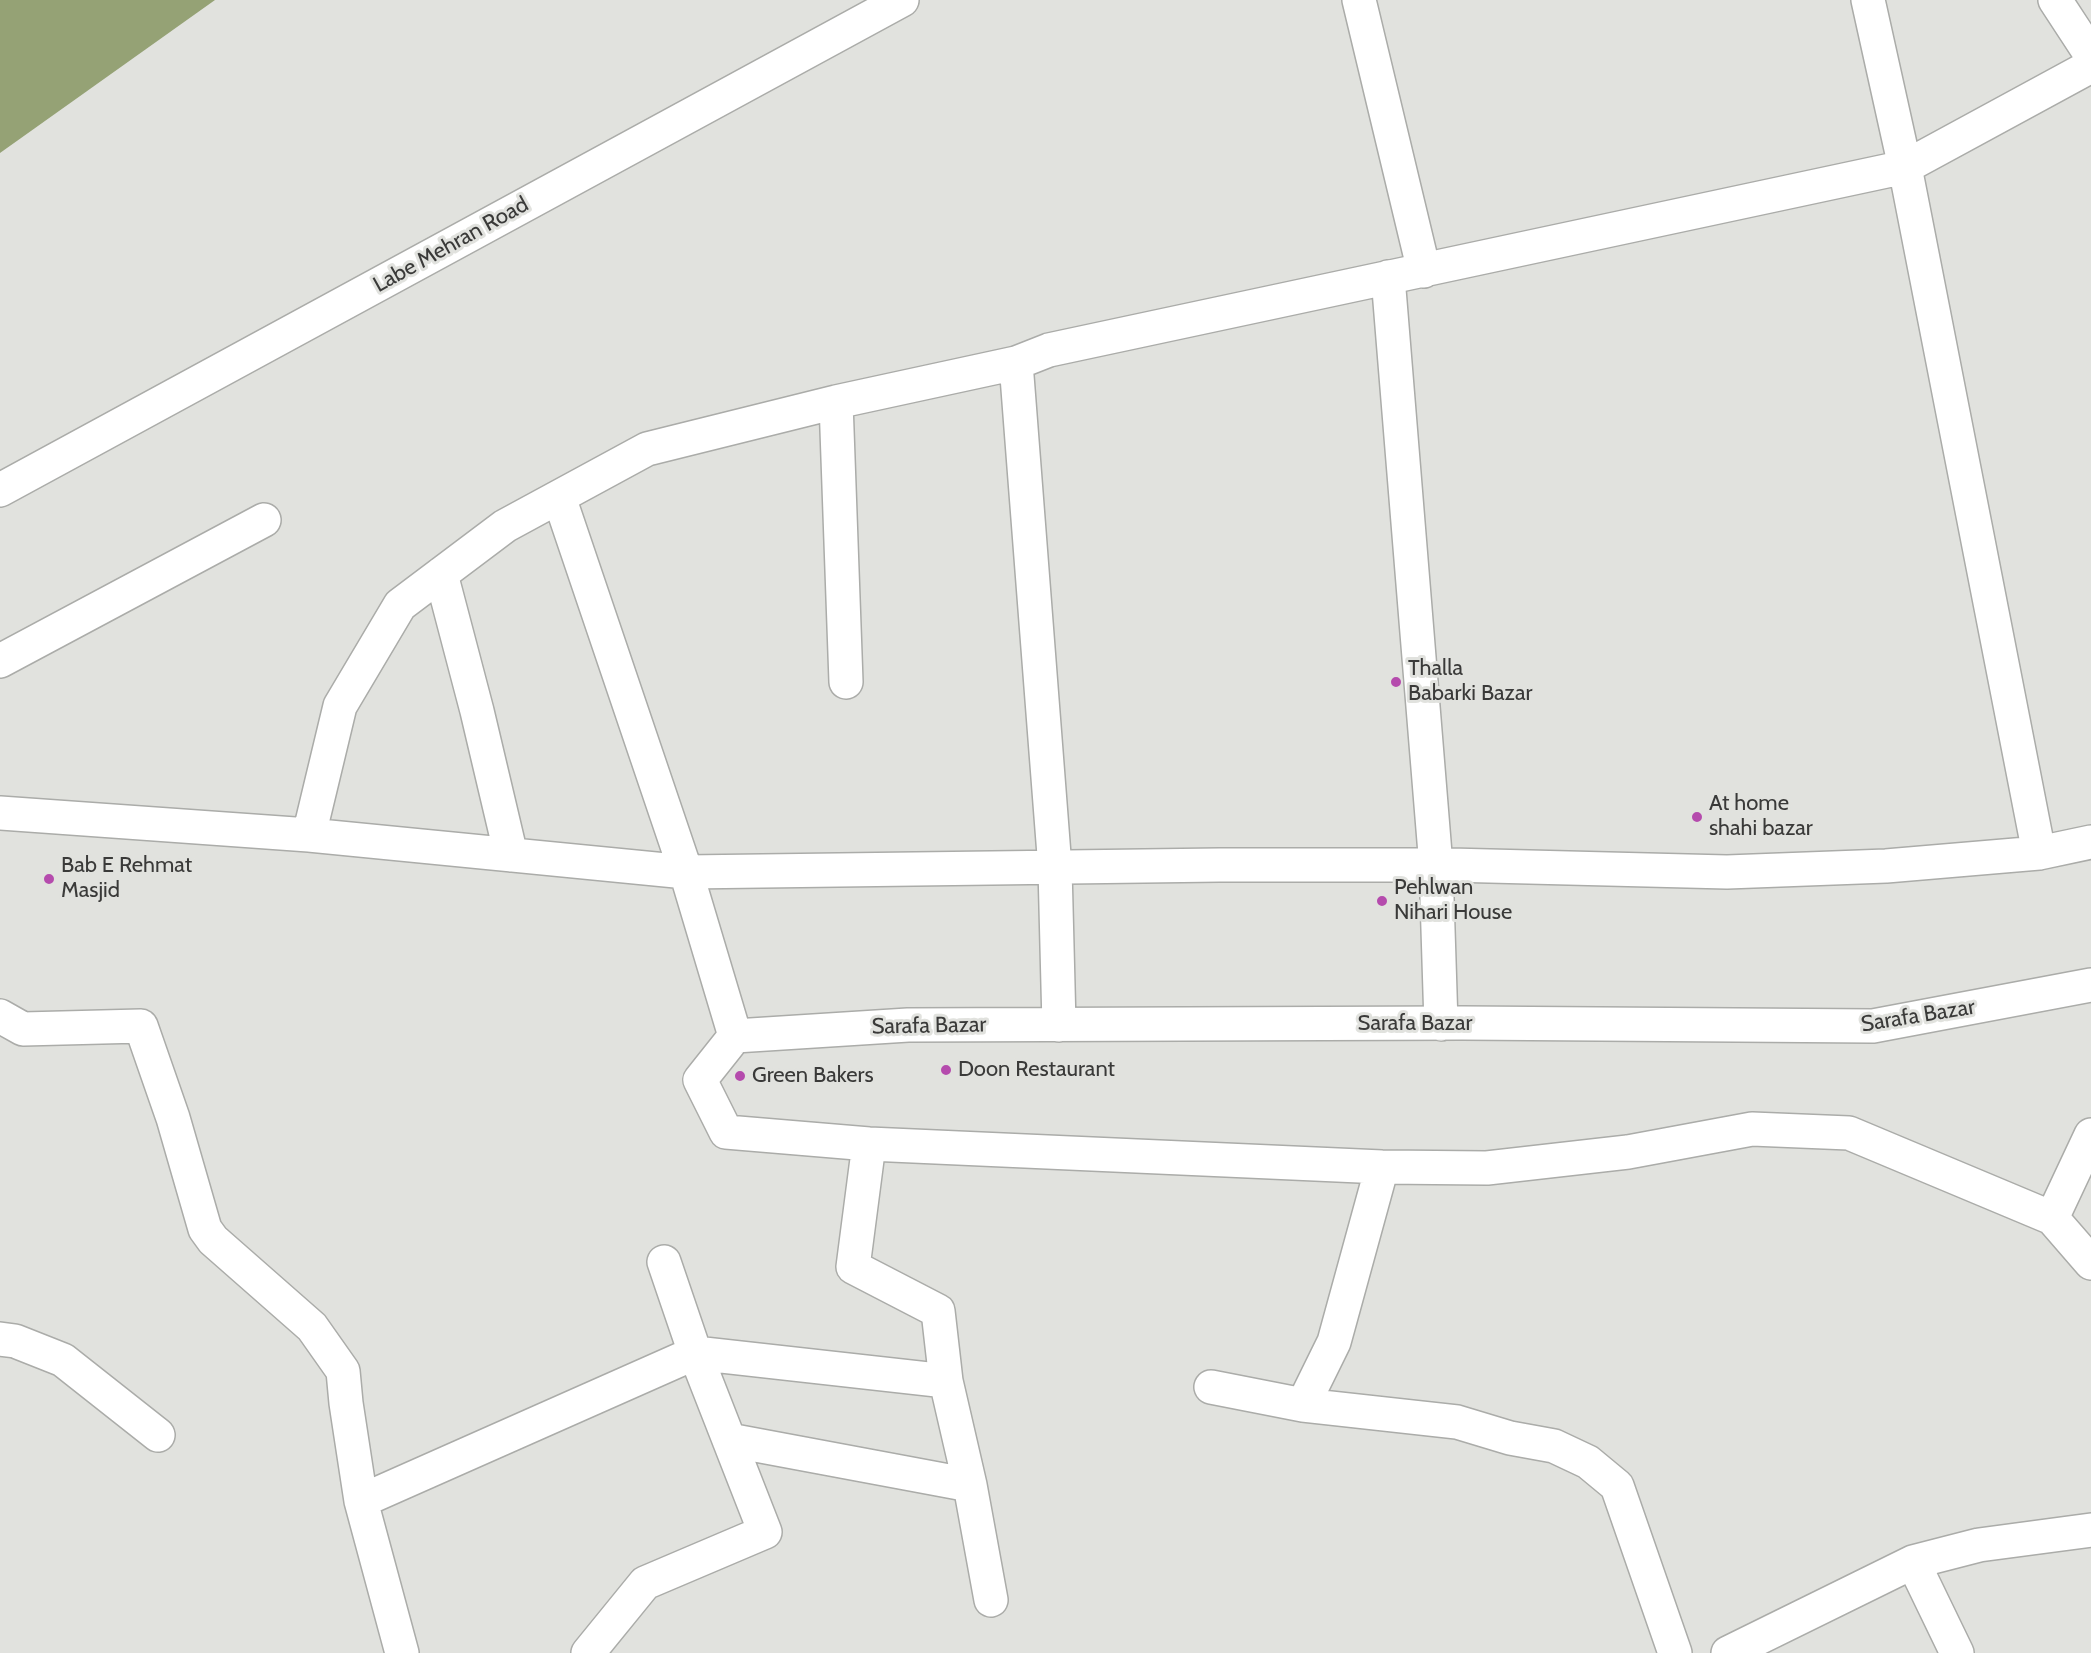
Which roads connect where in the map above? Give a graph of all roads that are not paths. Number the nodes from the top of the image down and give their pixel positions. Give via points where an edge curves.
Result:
1 (902, 0) edge
2 (1359, 0) edge
3 (1868, 0) edge
4 (2055, 0) edge
5 (2091, 56) edge
6 (2091, 66) edge
7 (1905, 167) junction
8 (1424, 271) junction
9 (1388, 278) junction
10 (1016, 363) junction
11 (836, 402) junction
12 (0, 489) edge
13 (559, 497) junction
14 (264, 520) dead end
15 (441, 574) junction
16 (0, 661) edge
17 (846, 682) dead end
18 (0, 813) edge
19 (309, 835) junction
20 (2091, 842) edge
21 (2039, 853) junction
22 (511, 855) junction
23 (1436, 866) junction
24 (1054, 868) junction
25 (686, 872) junction
26 (2091, 985) edge
27 (0, 1016) edge
28 (1440, 1023) junction
29 (1059, 1024) junction
30 (735, 1036) junction
31 (2091, 1135) edge
32 (869, 1144) junction
33 (1382, 1167) junction
34 (2052, 1218) junction
35 (664, 1262) dead end
36 (2091, 1263) edge
37 (0, 1339) edge
38 (695, 1353) junction
39 (945, 1381) junction
40 (1211, 1387) dead end
41 (1303, 1405) junction
42 (158, 1435) dead end
43 (729, 1440) junction
44 (970, 1485) junction
45 (361, 1501) junction
46 (2091, 1530) edge
47 (1913, 1562) junction
48 (992, 1600) dead end
49 (402, 1653) edge
50 (588, 1653) edge
51 (1675, 1653) edge
52 (1729, 1653) edge
53 (1957, 1653) edge

1 - 12 street, Labe Mehran Road
2 - 8 street
3 - 7 street
4 - 5 street
6 - 7 street
7 - 8 street
7 - 21 street
8 - 9 street
9 - 10 street via 1049,350
9 - 23 street
10 - 11 street
10 - 24 street
11 - 13 street via 647,449
11 - 17 street
13 - 15 street via 505,526
13 - 25 street
14 - 16 street
15 - 19 street via 400,605 340,706
15 - 22 street
18 - 19 street
19 - 22 street
20 - 21 street
21 - 23 street via 1886,866 1727,872
22 - 25 street
23 - 24 street
23 - 28 street
24 - 25 street
24 - 29 street
25 - 30 street
26 - 28 street, Sarafa Bazar via 1873,1026
27 - 45 street via 23,1029 141,1026 205,1229 312,1327 344,1371
28 - 29 street, Sarafa Bazar
29 - 30 street, Sarafa Bazar via 908,1025
30 - 32 street via 700,1080 726,1132
31 - 34 street
32 - 33 street
32 - 39 street via 853,1268 938,1311
33 - 34 street via 1487,1168 1628,1152 1752,1129 1849,1133
33 - 41 street via 1334,1342
34 - 36 street
35 - 38 street
37 - 42 street via 63,1360
38 - 39 street
38 - 43 street
38 - 45 street
39 - 44 street
40 - 41 street
41 - 51 street via 1457,1422 1554,1446 1588,1462 1617,1486
43 - 44 street
43 - 50 street via 765,1532 645,1583
44 - 48 street
45 - 49 street
46 - 47 street via 1979,1545
47 - 52 street
47 - 53 street

